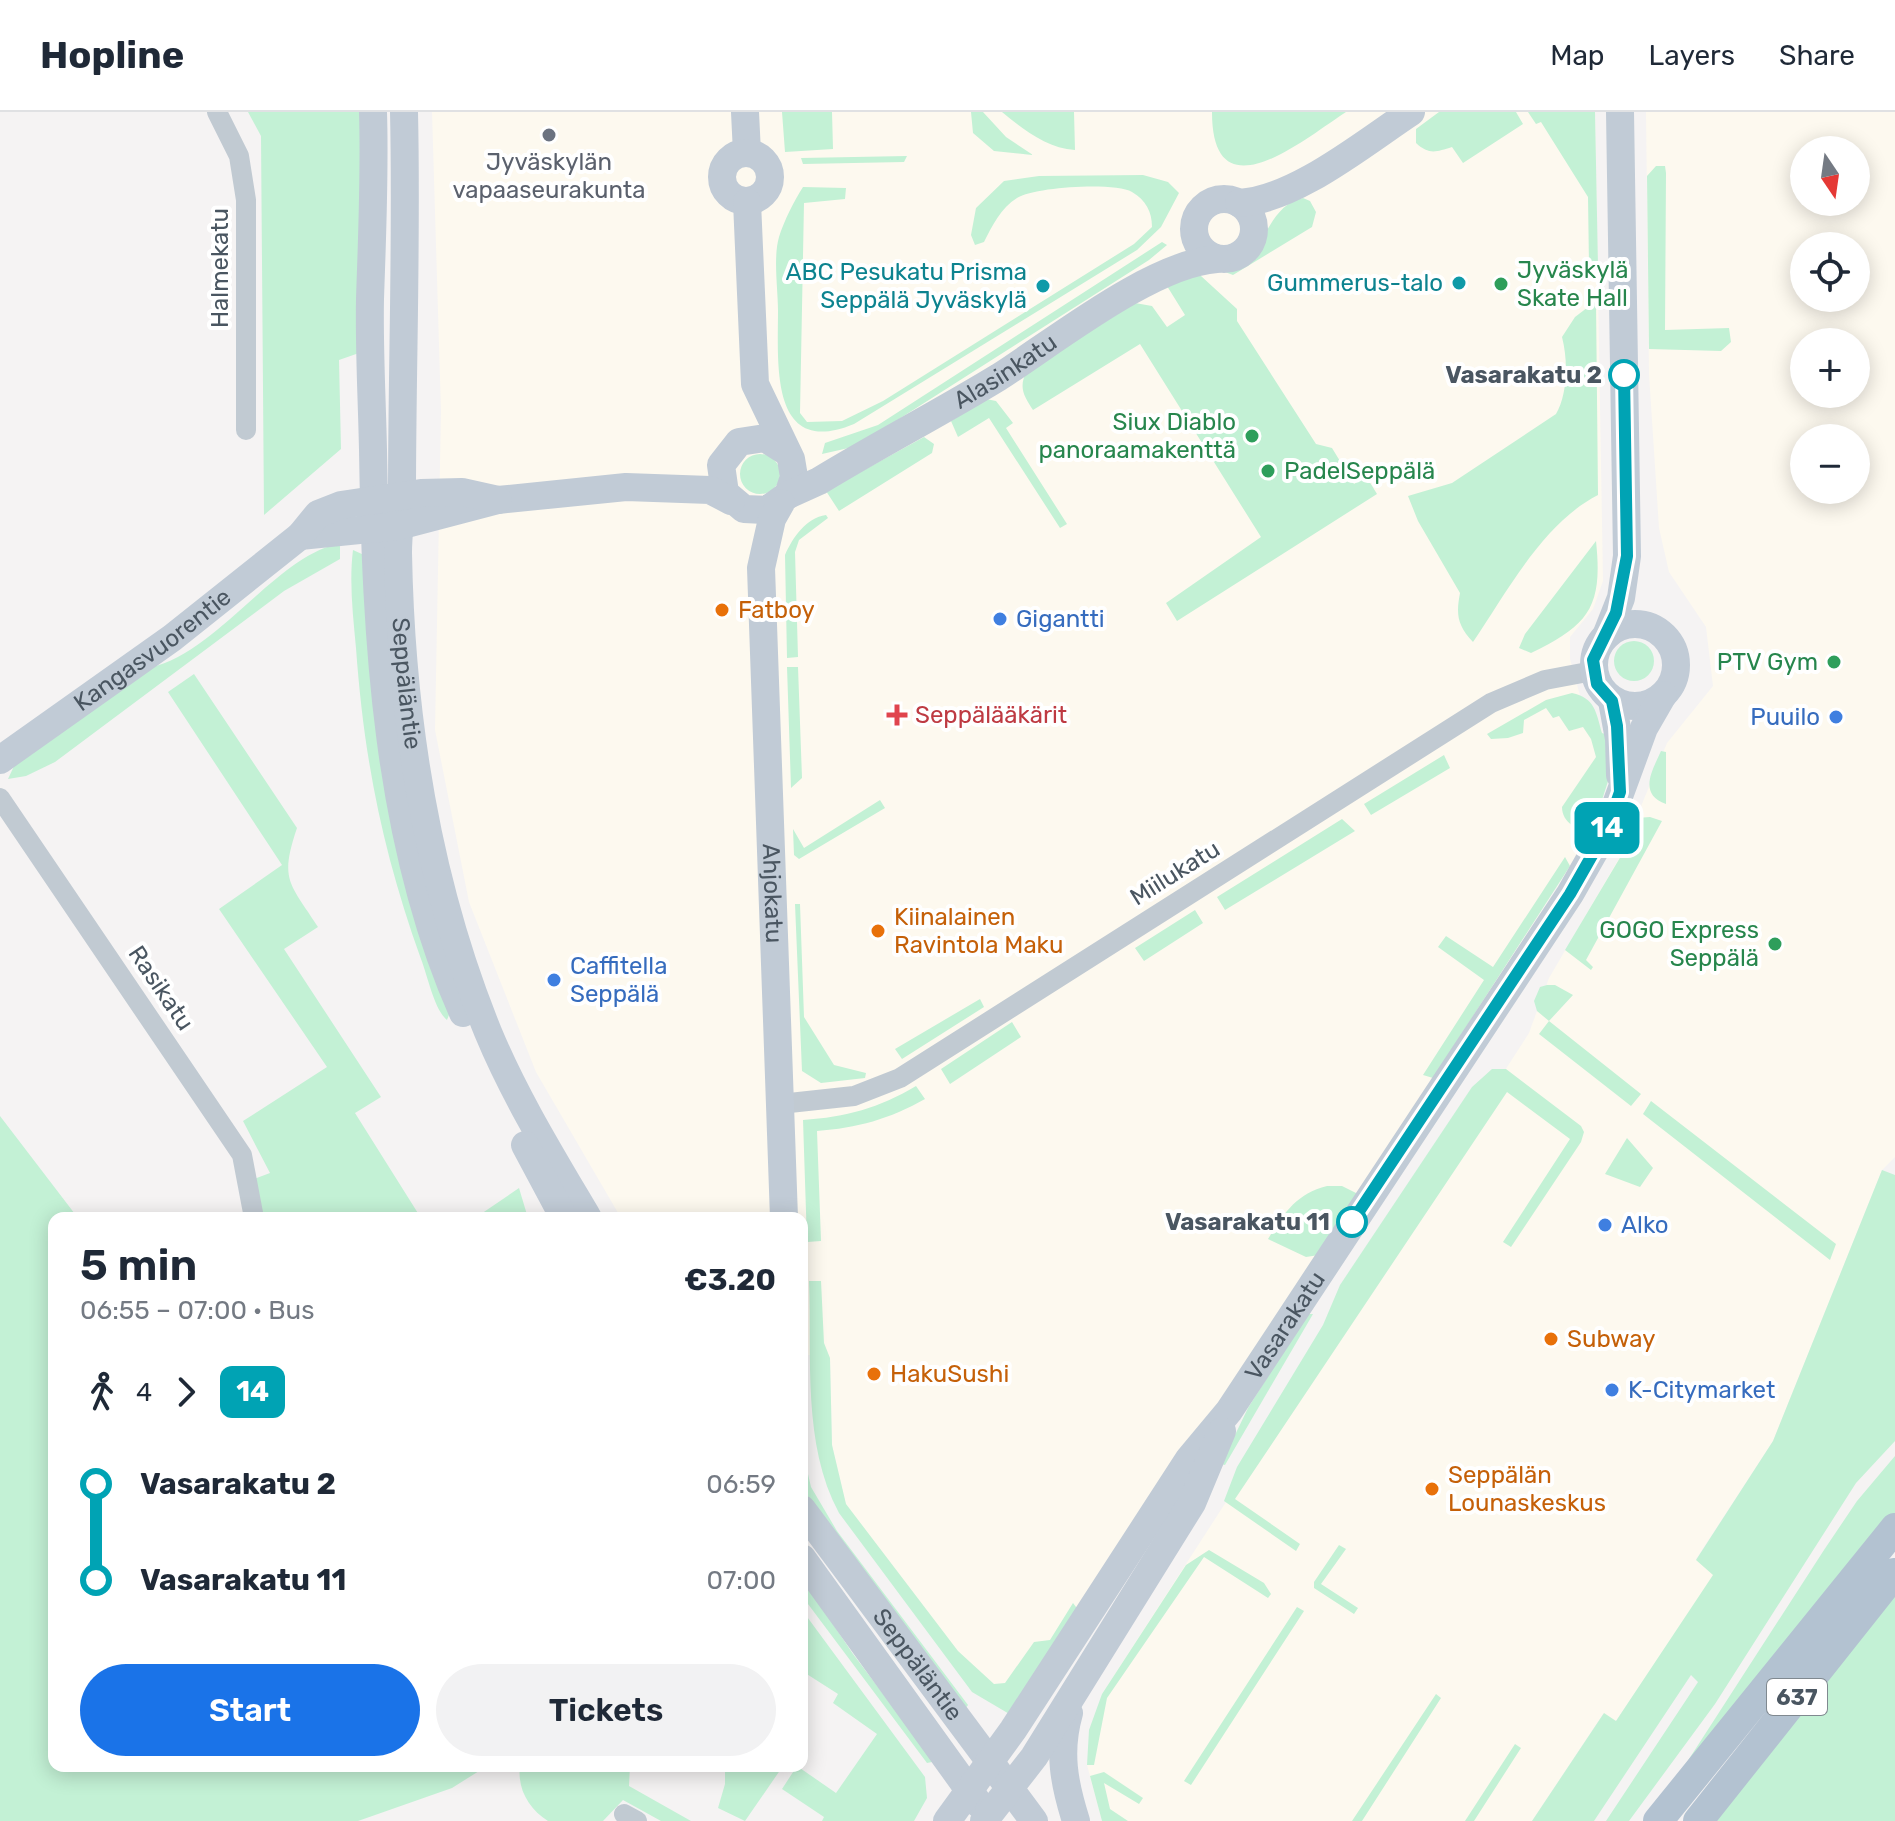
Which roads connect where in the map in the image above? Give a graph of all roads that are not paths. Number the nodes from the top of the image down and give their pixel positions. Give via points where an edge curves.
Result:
1 (217, 112) edge
2 (373, 112) edge
3 (404, 112) edge
4 (745, 112) edge
5 (1411, 112) edge
6 (1620, 112) edge
7 (1295, 185) junction
8 (1239, 203) junction
9 (1194, 224) junction
10 (1254, 237) junction
11 (1217, 259) junction
12 (1148, 282) junction
13 (755, 384) junction
14 (246, 430) dead end
15 (728, 451) junction
16 (789, 455) junction
17 (858, 457) junction
18 (626, 487) junction
19 (402, 496) junction
20 (784, 499) junction
21 (498, 500) junction
22 (734, 503) junction
23 (382, 518) junction
24 (1627, 556) junction
25 (761, 568) junction
26 (1657, 630) junction
27 (1606, 636) junction
28 (1593, 671) junction
29 (1663, 695) junction
30 (1612, 701) junction
31 (0, 760) edge
32 (1620, 792) junction
33 (0, 798) edge
34 (780, 1104) junction
35 (253, 1212) edge
36 (561, 1212) edge
37 (584, 1212) edge
38 (784, 1212) edge
39 (1229, 1411) junction
40 (808, 1517) edge
41 (1895, 1528) edge
42 (808, 1566) edge
43 (1895, 1573) edge
44 (1073, 1695) junction
45 (990, 1763) junction
46 (970, 1790) junction
47 (1009, 1790) junction
48 (987, 1820) edge
49 (947, 1821) edge
50 (1034, 1821) edge
51 (1076, 1821) edge
52 (1658, 1821) edge
53 (1698, 1821) edge

1 - 14 street, Halmekatu via 239,156 246,200
2 - 23 street, Seppäläntie via 370,301
3 - 19 street
4 - 13 street via 747,153 734,156 722,179 725,190 747,202
5 - 7 street
6 - 24 street
7 - 8 street via 1262,202
7 - 10 street
8 - 9 street via 1211,202
8 - 10 street via 1252,217
9 - 11 street via 1199,246
9 - 12 street, Alasinkatu
10 - 11 street via 1240,255
11 - 12 street, Alasinkatu via 1185,263
12 - 17 street, Alasinkatu via 995,379
13 - 15 street via 742,430
13 - 16 street
15 - 16 street via 756,437 773,441
15 - 18 street
15 - 22 street via 721,484
16 - 17 street, Alasinkatu via 827,462
16 - 20 street via 794,477
17 - 20 street, Alasinkatu
18 - 21 street
18 - 22 street via 710,490
19 - 21 street via 462,492
19 - 23 street, Kangasvuorentie
20 - 22 street via 759,511
20 - 25 street, Ahjokatu via 772,519
21 - 23 street
22 - 25 street, Ahjokatu
23 - 31 street, Kangasvuorentie via 329,508 318,514 300,536 172,638
23 - 36 street, Seppäläntie via 387,698 423,900 451,985 489,1073
23 - 37 street, Seppäläntie via 419,784 453,929 488,1032 529,1118
24 - 26 street
24 - 27 street via 1621,598
25 - 34 street, Ahjokatu
26 - 27 street via 1636,623
26 - 29 street via 1675,657 1674,678
27 - 28 street via 1595,652
28 - 30 street
28 - 34 street, Miilukatu via 1545,680 1491,703 900,1078 854,1096
29 - 30 street via 1644,706
29 - 32 street, Vasarakatu
30 - 32 street, Vasarakatu
32 - 39 street, Vasarakatu via 1607,829 1570,894
33 - 35 street, Rasikatu via 242,1155
34 - 38 street, Ahjokatu
39 - 44 street, Vasarakatu via 1192,1503
39 - 45 street, Vasarakatu via 1189,1459
40 - 45 street, Seppäläntie
41 - 52 main road, 637
42 - 46 street, Seppäläntie
43 - 53 main road, 637
44 - 47 street, Vasarakatu
44 - 51 street via 1061,1743
45 - 46 street, Vasarakatu
45 - 47 street, Seppäläntie
46 - 48 street, Seppäläntie
46 - 49 street, Vasarakatu
47 - 48 street, Vasarakatu
47 - 50 street, Seppäläntie

